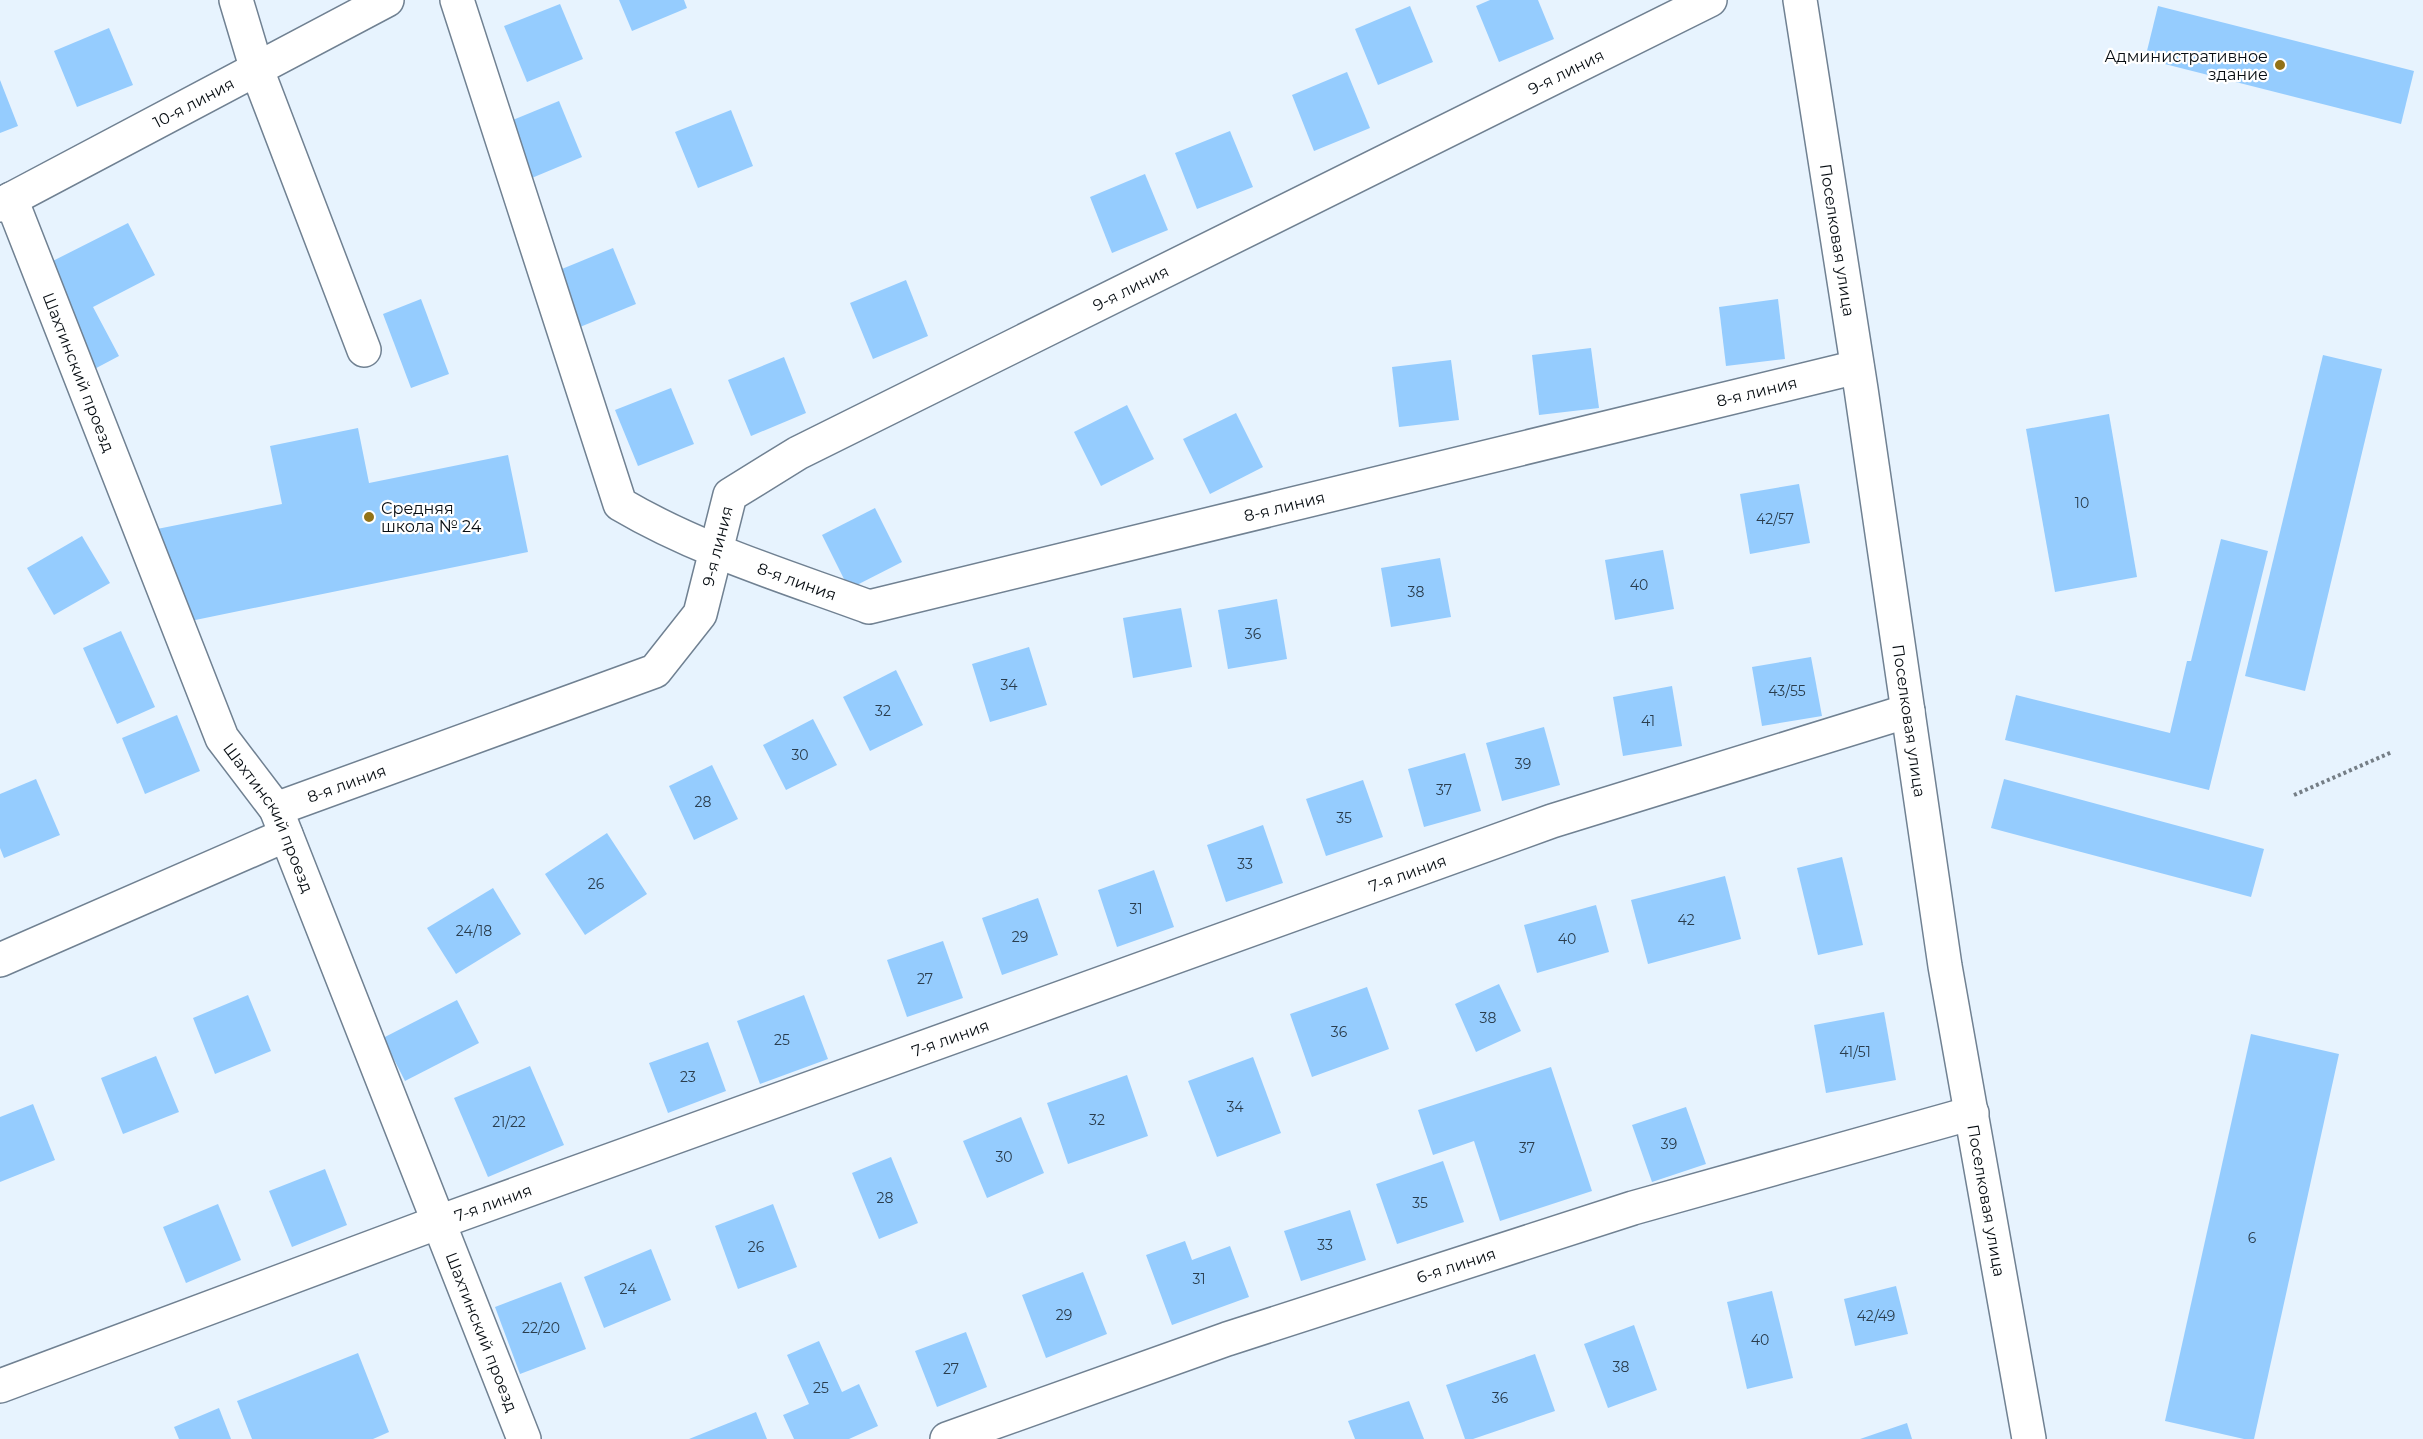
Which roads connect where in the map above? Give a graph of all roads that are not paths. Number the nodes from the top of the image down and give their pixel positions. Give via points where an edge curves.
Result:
1 (236, 0) edge
2 (387, 0) edge
3 (457, 0) edge
4 (1710, 0) edge
5 (1800, 0) edge
6 (257, 70) junction
7 (6, 202) edge
8 (364, 350) dead end
9 (1857, 367) junction
10 (716, 550) junction
11 (655, 671) joint
12 (1908, 711) junction
13 (281, 822) junction
14 (0, 960) edge
15 (1972, 1113) junction
16 (439, 1222) junction
17 (0, 1386) edge
18 (524, 1439) edge
19 (947, 1439) edge
20 (2029, 1439) edge

1 - 6 street
2 - 6 street, 10-я линия
3 - 10 street, 8-я линия via 620,504
4 - 10 street, 9-я линия via 798,453 730,495
5 - 9 street, Поселковая улица
6 - 7 street, 10-я линия
6 - 8 street
7 - 13 street, Шахтинский проезд via 222,738
9 - 10 street, 8-я линия via 869,607
9 - 12 street, Поселковая улица
10 - 11 street, 9-я линия via 700,614
11 - 13 street, 8-я линия
12 - 15 street, Поселковая улица via 1945,966
12 - 16 street, 7-я линия via 1552,821
13 - 14 street, 8-я линия
13 - 16 street, Шахтинский проезд
15 - 19 street, 6-я линия via 1633,1208 1227,1339
15 - 20 street, Поселковая улица
16 - 17 street, 7-я линия
16 - 18 street, Шахтинский проезд

